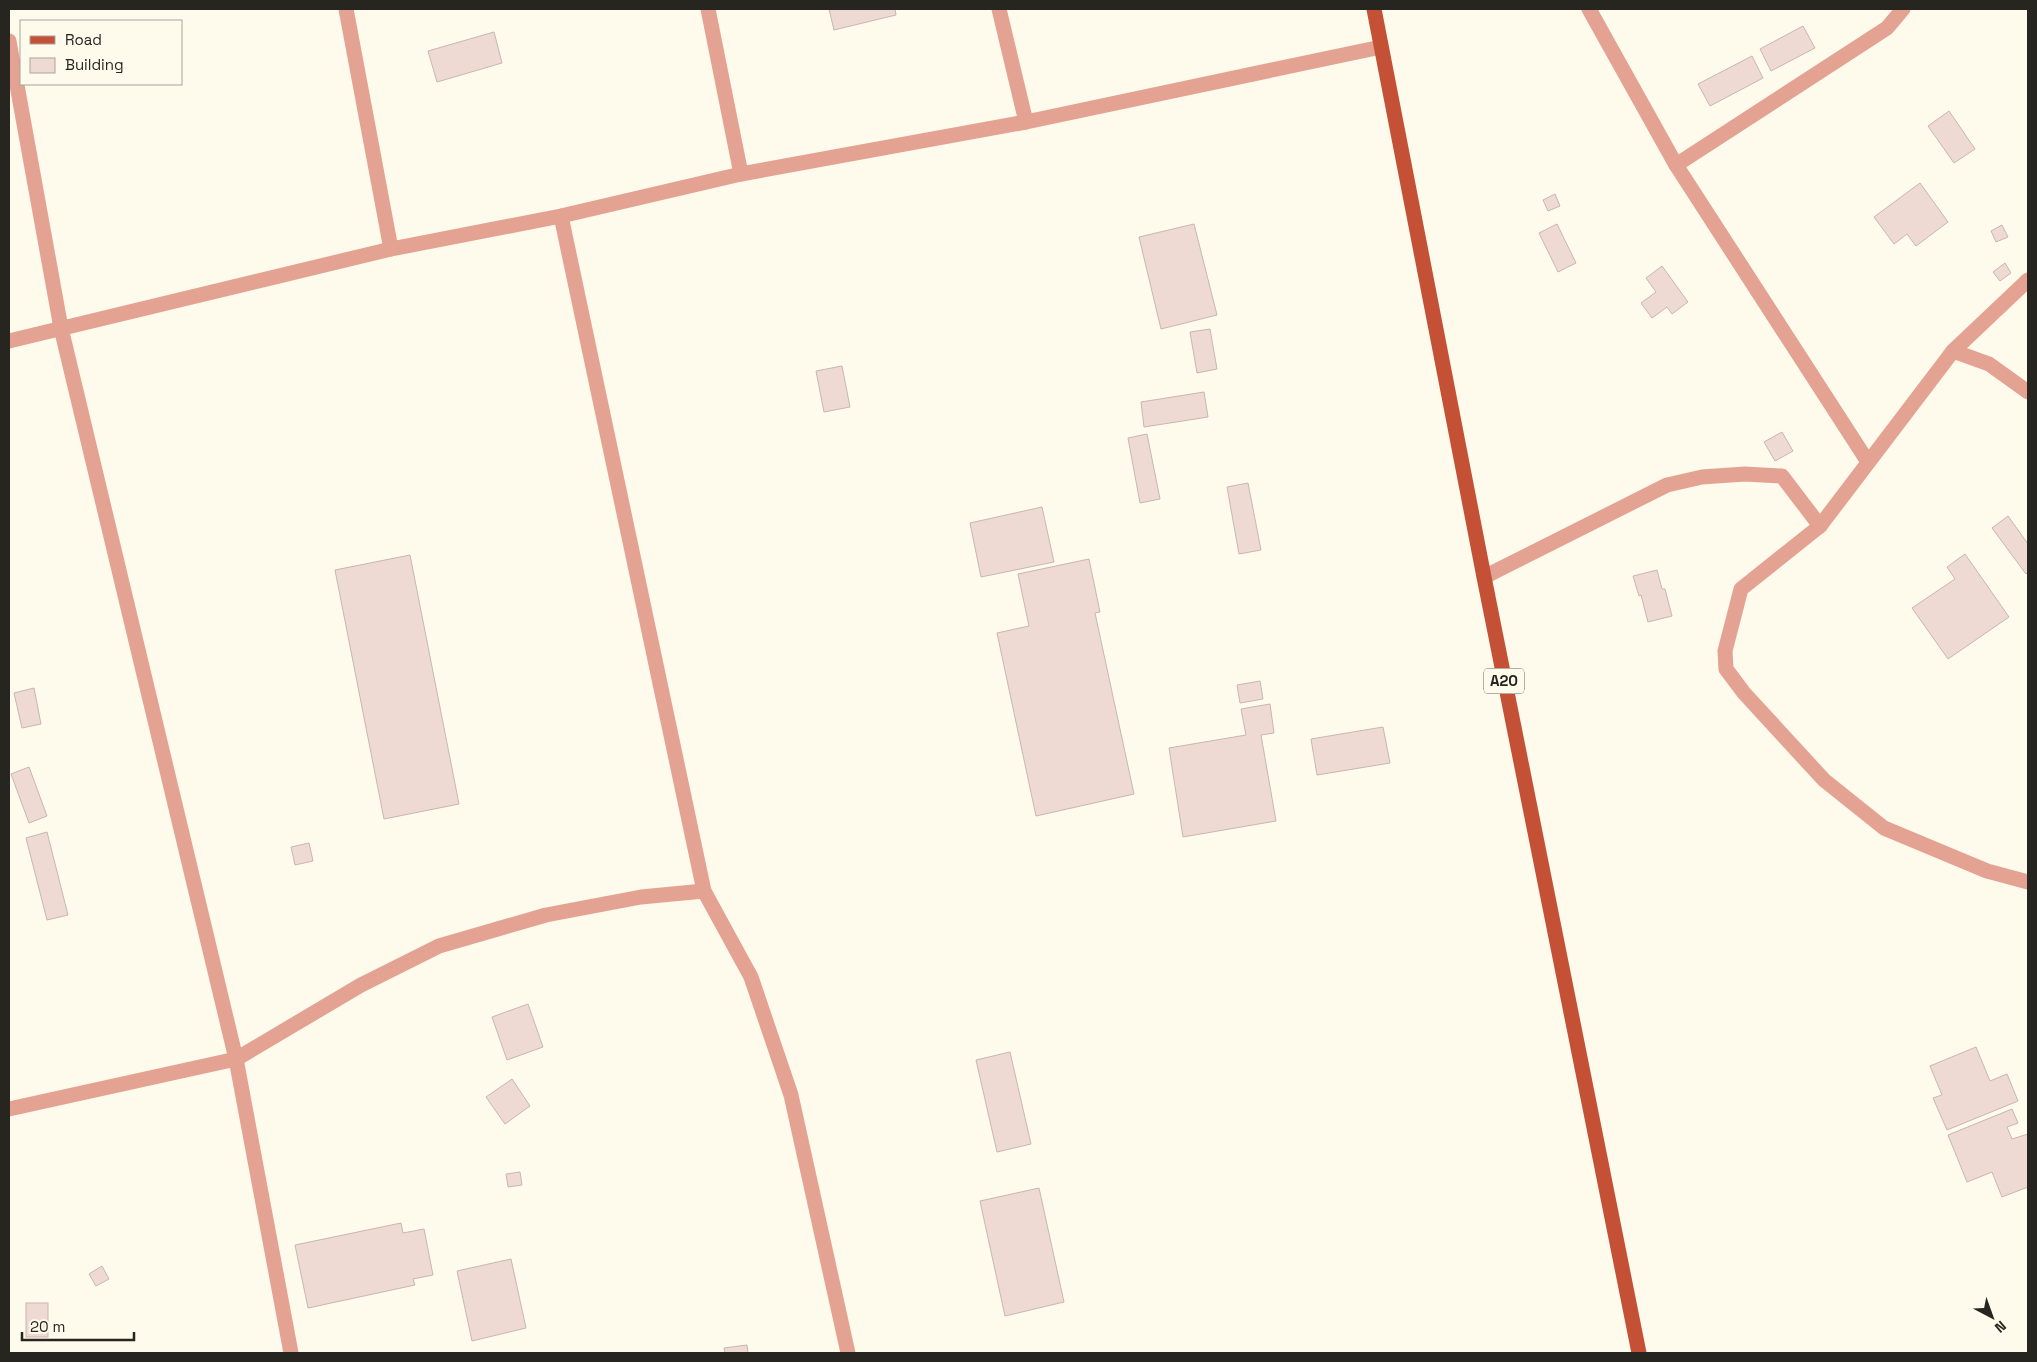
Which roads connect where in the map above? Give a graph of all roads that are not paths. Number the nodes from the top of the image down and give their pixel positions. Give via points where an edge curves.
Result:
1 (346, 9) edge
2 (708, 9) edge
3 (999, 9) edge
4 (1374, 9) edge
5 (1589, 9) edge
6 (1903, 9) edge
7 (9, 41) edge
8 (1381, 47) junction
9 (1026, 122) junction
10 (1676, 164) junction
11 (741, 174) junction
12 (562, 216) junction
13 (391, 249) junction
14 (2028, 280) edge
15 (61, 328) junction
16 (9, 341) edge
17 (1954, 351) junction
18 (2028, 392) edge
19 (1868, 462) junction
20 (1820, 526) junction
21 (1484, 577) junction
22 (2028, 882) edge
23 (704, 891) junction
24 (236, 1059) junction
25 (9, 1109) edge
26 (291, 1353) edge
27 (848, 1353) edge
28 (1639, 1353) edge

1 - 13 street
2 - 11 street
3 - 9 street
4 - 8 main road, A20
5 - 10 street
6 - 10 street via 1887,28
7 - 15 street
8 - 9 street
8 - 21 main road, A20
9 - 11 street
10 - 19 street
11 - 12 street
12 - 13 street
12 - 23 street
13 - 15 street
14 - 17 street
15 - 16 street
15 - 24 street
17 - 18 street via 1988,364
17 - 19 street
19 - 20 street
20 - 21 street via 1782,476 1702,477 1667,485
20 - 22 street via 1742,589 1725,651 1726,669 1824,780 1884,828 1987,871
21 - 28 main road, A20
23 - 24 street via 641,897 546,915 439,946 361,986
23 - 27 street via 751,977 791,1095
24 - 25 street
24 - 26 street

